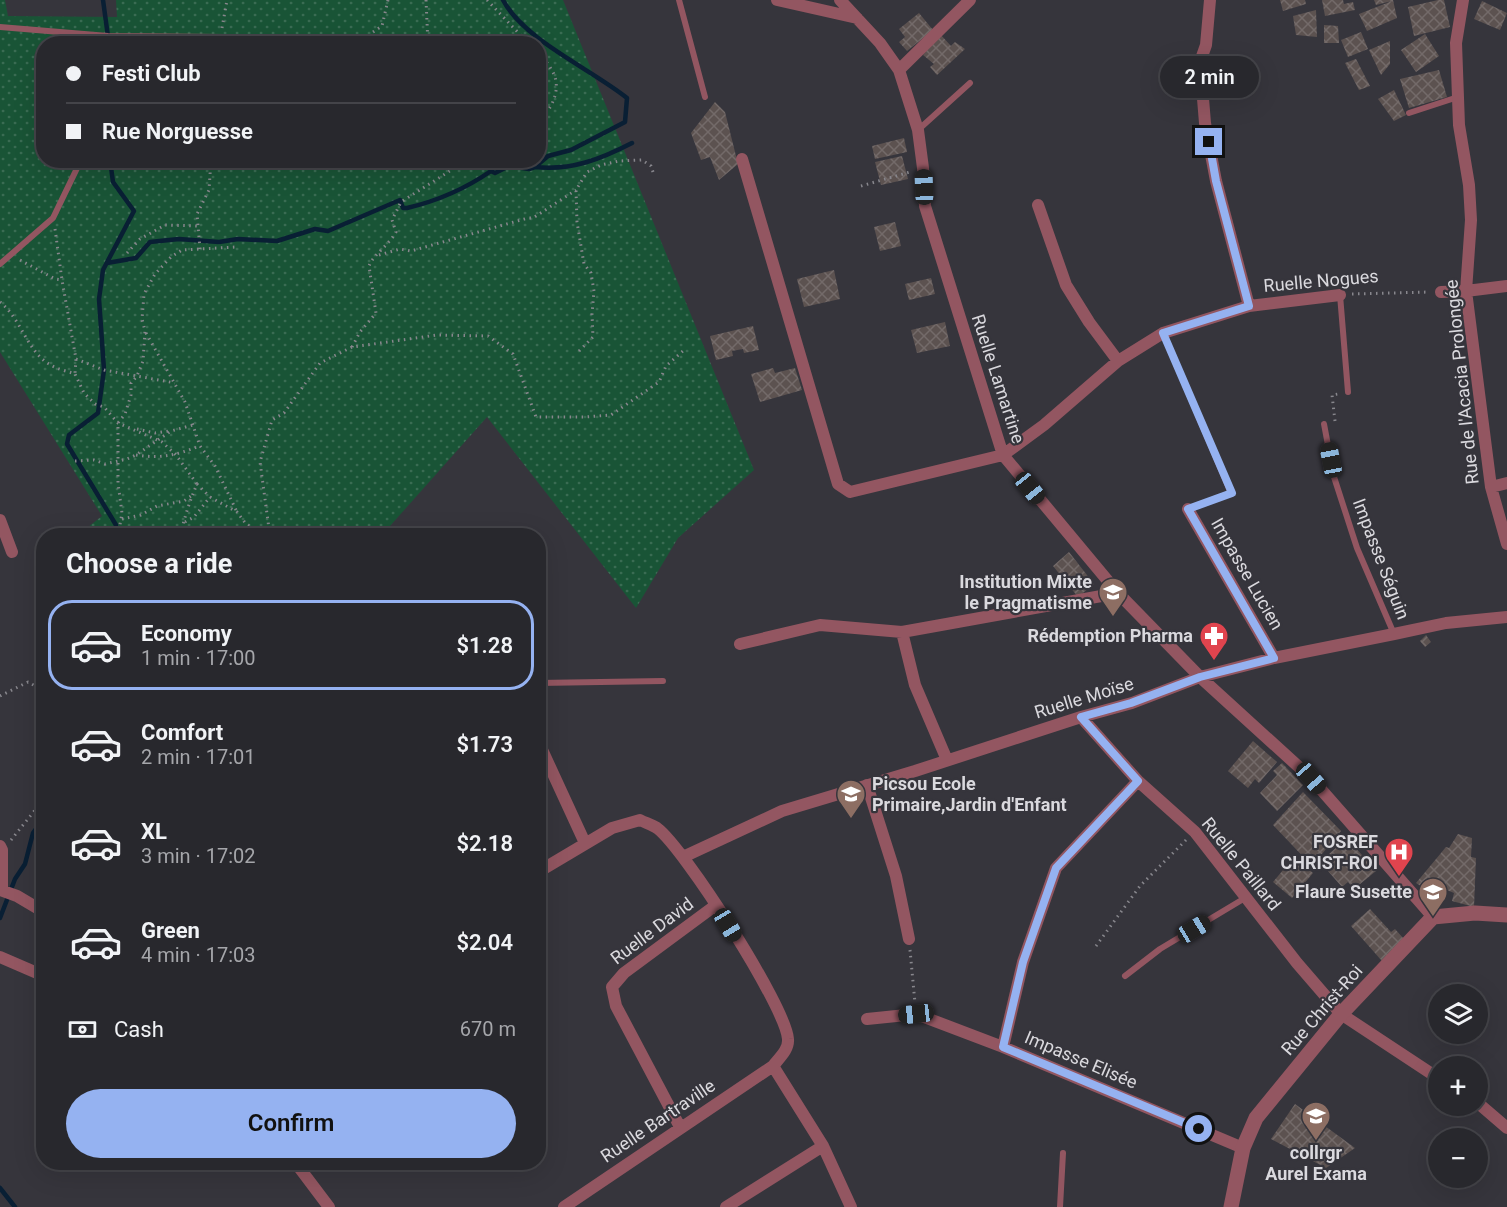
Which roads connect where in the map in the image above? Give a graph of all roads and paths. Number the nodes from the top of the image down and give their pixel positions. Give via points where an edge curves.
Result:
1 (228, 0) edge
2 (388, 0) edge
3 (426, 0) edge
4 (487, 0) edge
5 (680, 0) edge
6 (777, 0) edge
7 (840, 0) edge
8 (970, 0) edge
9 (1210, 0) edge
10 (1463, 0) edge
11 (858, 18) junction
12 (0, 27) edge
13 (69, 34) joint
14 (170, 36) edge
15 (220, 36) edge
16 (368, 36) edge
17 (428, 36) edge
18 (521, 36) edge
19 (546, 63) edge
20 (899, 70) junction
21 (970, 83) dead end
22 (705, 97) dead end
23 (1458, 97) junction
24 (1409, 113) dead end
25 (546, 115) edge
26 (918, 130) junction
27 (742, 159) dead end
28 (77, 168) edge
29 (210, 168) edge
30 (454, 168) edge
31 (923, 168) junction
32 (654, 175) dead end
33 (861, 186) dead end
34 (576, 190) junction
35 (1038, 205) dead end
36 (53, 218) junction
37 (199, 226) junction
38 (236, 247) dead end
39 (200, 249) junction
40 (127, 253) dead end
41 (9, 255) junction
42 (378, 255) junction
43 (0, 264) edge
44 (62, 280) junction
45 (1507, 286) edge
46 (1466, 291) junction
47 (1441, 292) joint
48 (1340, 295) junction
49 (0, 302) edge
50 (1249, 306) junction
51 (146, 331) junction
52 (1163, 333) junction
53 (352, 347) junction
54 (579, 351) dead end
55 (683, 351) dead end
56 (76, 359) junction
57 (1118, 361) junction
58 (75, 374) junction
59 (137, 376) junction
60 (175, 383) junction
61 (1348, 392) joint
62 (118, 423) junction
63 (1324, 424) joint
64 (193, 425) junction
65 (132, 428) junction
66 (171, 431) junction
67 (159, 440) junction
68 (200, 446) junction
69 (136, 455) junction
70 (176, 455) junction
71 (1003, 455) junction
72 (75, 460) dead end
73 (118, 460) junction
74 (1507, 483) edge
75 (197, 484) junction
76 (1491, 487) junction
77 (193, 495) junction
78 (210, 497) junction
79 (1188, 509) joint
80 (237, 512) junction
81 (121, 519) junction
82 (0, 520) edge
83 (185, 522) junction
84 (119, 528) edge
85 (183, 528) edge
86 (253, 528) edge
87 (269, 528) edge
88 (1507, 544) edge
89 (12, 552) dead end
90 (1118, 593) junction
91 (1507, 617) edge
92 (902, 632) junction
93 (1394, 633) junction
94 (740, 644) dead end
95 (1274, 658) junction
96 (1200, 677) junction
97 (663, 681) dead end
98 (546, 683) edge
99 (36, 686) edge
100 (0, 696) edge
101 (1081, 717) junction
102 (546, 758) edge
103 (947, 760) junction
104 (1138, 781) junction
105 (867, 785) junction
106 (36, 809) edge
107 (1195, 832) junction
108 (585, 843) junction
109 (1, 848) edge
110 (683, 857) junction
111 (546, 867) edge
112 (6, 892) edge
113 (1245, 898) junction
114 (716, 905) junction
115 (36, 908) edge
116 (1507, 915) edge
117 (1433, 917) junction
118 (909, 939) joint
119 (1096, 946) dead end
120 (0, 957) edge
121 (36, 973) edge
122 (1125, 976) dead end
123 (916, 1014) junction
124 (1341, 1014) junction
125 (867, 1019) dead end
126 (1003, 1047) junction
127 (772, 1066) junction
128 (1428, 1071) edge
129 (1488, 1112) edge
130 (680, 1127) junction
131 (1507, 1128) edge
132 (823, 1146) junction
133 (1243, 1148) junction
134 (1063, 1153) dead end
135 (301, 1170) edge
136 (747, 1194) junction
137 (578, 1203) edge
138 (329, 1207) edge
139 (564, 1207) edge
140 (726, 1207) edge
141 (753, 1207) edge
142 (851, 1207) edge
143 (1060, 1207) edge
144 (1231, 1207) edge

1 - 15 path
2 - 16 path via 382,26
3 - 17 path
4 - 18 path
5 - 22 lane
6 - 11 street
7 - 11 street, Ruelle Lamartine
8 - 20 street
9 - 50 street via 1206,45 1200,62 1205,123
10 - 23 street, Rue de l'Acacia Prolongée via 1456,43
11 - 20 street, Ruelle Lamartine
12 - 13 lane
13 - 14 lane
19 - 25 path via 553,71 556,94
20 - 26 street, Ruelle Lamartine
21 - 26 lane
23 - 24 lane
23 - 46 street, Rue de l'Acacia Prolongée via 1471,220
26 - 31 street, Ruelle Lamartine
27 - 71 street via 838,484 850,492
28 - 36 lane
29 - 37 path via 209,190 197,214
30 - 42 path via 401,202 392,220 396,232
31 - 33 path
31 - 71 street, Ruelle Lamartine via 925,206
32 - 34 path via 651,166 642,160 619,161 587,172
34 - 42 path via 533,218
34 - 54 path via 584,264 591,273 594,291 593,337
35 - 57 street via 1066,285
36 - 41 lane
36 - 44 path
37 - 39 path
37 - 40 path via 165,225 140,239
38 - 39 path
39 - 51 path via 182,250 155,274 144,294 142,319
41 - 43 lane
41 - 44 path
42 - 53 path via 369,266 376,313
44 - 56 path
45 - 46 street
46 - 47 street
46 - 76 street, Rue de l'Acacia Prolongée
47 - 48 path, Ruelle Nogues
48 - 50 street, Ruelle Nogues
48 - 61 lane
49 - 58 path via 48,364
50 - 52 street, Ruelle Nogues
51 - 59 path via 143,362
51 - 60 path
52 - 57 street, Ruelle Nogues
52 - 79 lane via 1232,493
53 - 55 path via 437,335 488,336 513,354 536,417 611,415 659,382 666,366
53 - 87 path via 320,363 284,413 272,420 260,462
56 - 58 path
56 - 59 path via 104,370
57 - 71 street, Ruelle Nogues
58 - 62 path via 84,393
59 - 60 path
59 - 62 path via 131,383 125,414
60 - 64 path
61 - 63 path via 1332,395 1335,423
62 - 65 path
62 - 73 path
63 - 93 lane, Impasse Séguin via 1334,477 1357,548
64 - 66 path
64 - 68 path
65 - 66 path via 155,433
65 - 67 path
66 - 67 path
67 - 69 path
67 - 70 path
68 - 70 path
68 - 80 path via 215,466
69 - 70 path
69 - 73 path
70 - 75 path
71 - 90 street, Ruelle Lamartine
72 - 73 path via 105,464
73 - 81 path
74 - 76 street
75 - 77 path
75 - 78 path
76 - 88 street, Rue de l'Acacia Prolongée
77 - 81 path
77 - 83 path via 185,510
78 - 80 path
78 - 83 path
79 - 95 street, Impasse Lucien
80 - 86 path
81 - 84 path
82 - 89 street
83 - 85 path
90 - 92 street
90 - 96 street, Ruelle Lamartine
91 - 93 street, Ruelle Moïse
92 - 94 street via 820,625
92 - 103 street via 915,685
93 - 95 street, Ruelle Moïse
95 - 96 street, Ruelle Moïse
96 - 101 street, Ruelle Moïse
96 - 117 street, Ruelle Lamartine via 1311,778
97 - 98 lane
99 - 100 path via 28,682
101 - 103 street, Ruelle Moïse
101 - 104 street, Ruelle Paillard
102 - 108 street
103 - 105 street, Ruelle Moïse
104 - 107 street, Ruelle Paillard
104 - 126 street via 1056,868 1023,962
105 - 110 street, Ruelle Moïse via 782,811
105 - 118 street via 896,876
106 - 109 path
107 - 113 street, Ruelle Paillard
107 - 119 path via 1140,886
108 - 110 street via 612,828 640,820 658,829
108 - 111 street
109 - 112 street
110 - 114 street
112 - 115 street
113 - 122 lane via 1160,949
113 - 124 street, Ruelle Paillard
114 - 127 street via 776,1004 789,1041
114 - 130 street, Ruelle David via 624,973 612,987 616,1006
116 - 117 street
117 - 124 street, Rue Christ-Roi
118 - 123 path
120 - 121 street
123 - 125 street, Impasse Elisée
123 - 126 street, Impasse Elisée
124 - 128 street, Ruelle Paillard
124 - 133 street, Rue Christ-Roi via 1256,1118
126 - 133 street, Impasse Elisée
127 - 130 street, Ruelle Bartraville
127 - 132 street
129 - 131 street
130 - 137 street, Ruelle Bartraville
132 - 136 street
132 - 142 street
133 - 144 street, Rue Christ-Roi
134 - 143 lane
135 - 138 street
136 - 140 street
136 - 141 street
137 - 139 street, Ruelle Bartraville

